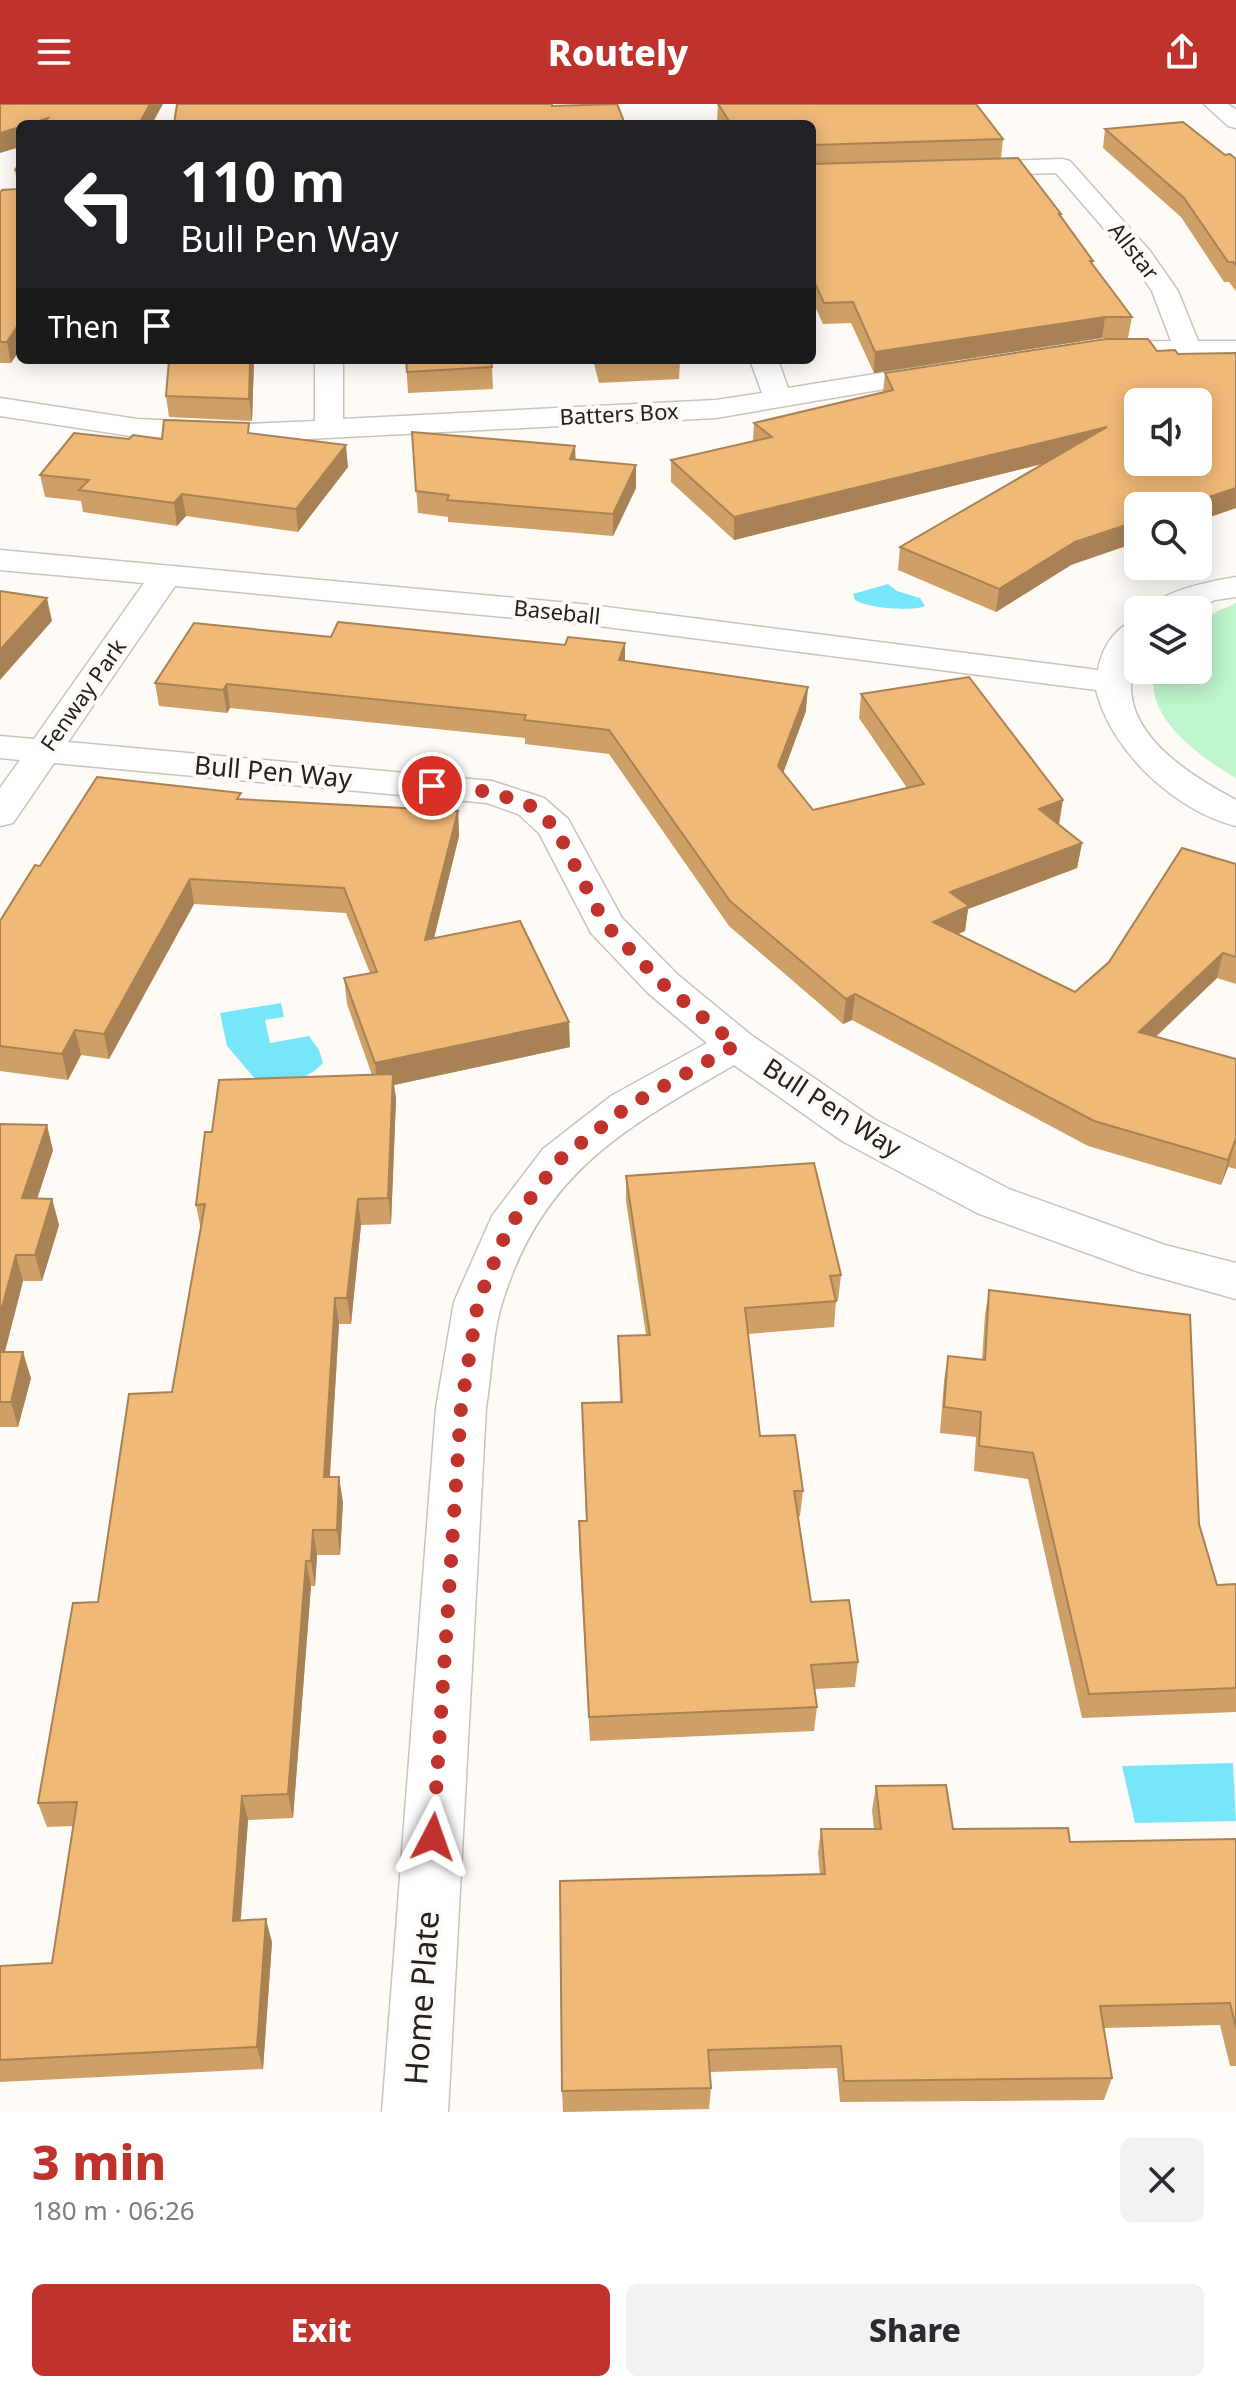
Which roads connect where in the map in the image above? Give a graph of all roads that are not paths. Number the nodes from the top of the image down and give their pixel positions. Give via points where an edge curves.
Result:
1 (1215, 104) edge
2 (1236, 121) edge
3 (937, 170) edge
4 (1187, 349) junction
5 (1236, 349) edge
6 (1073, 353) edge
7 (329, 364) edge
8 (765, 364) edge
9 (973, 366) edge
10 (778, 398) junction
11 (14, 410) edge
12 (329, 429) junction
13 (0, 432) edge
14 (0, 560) edge
15 (166, 575) junction
16 (1236, 587) edge
17 (1197, 596) edge
18 (1124, 642) edge
19 (1112, 682) junction
20 (0, 747) edge
21 (45, 751) junction
22 (0, 815) edge
23 (1236, 815) edge
24 (736, 1045) junction
25 (1236, 1281) edge
26 (415, 2112) edge

1 - 2 street
3 - 4 street, Allstar via 1062,166 1165,291
4 - 5 street
4 - 6 street
7 - 12 street
8 - 10 street
9 - 10 street, Batters Box
10 - 12 street, Batters Box via 716,409
11 - 12 street, Batters Box via 151,429
11 - 13 street
14 - 15 street, Baseball
15 - 19 street, Baseball via 591,615
15 - 21 street, Fenway Park
16 - 17 street
18 - 19 street
19 - 23 street via 1120,718 1154,761 1196,794
20 - 21 street, Bull Pen Way
21 - 22 street, Fenway Park
21 - 24 street, Bull Pen Way via 492,792 531,806 555,827 605,924 663,984
24 - 25 street, Bull Pen Way via 858,1130 993,1201 1156,1260
24 - 26 street, Home Plate via 627,1107 559,1160 508,1228 478,1302 461,1408

